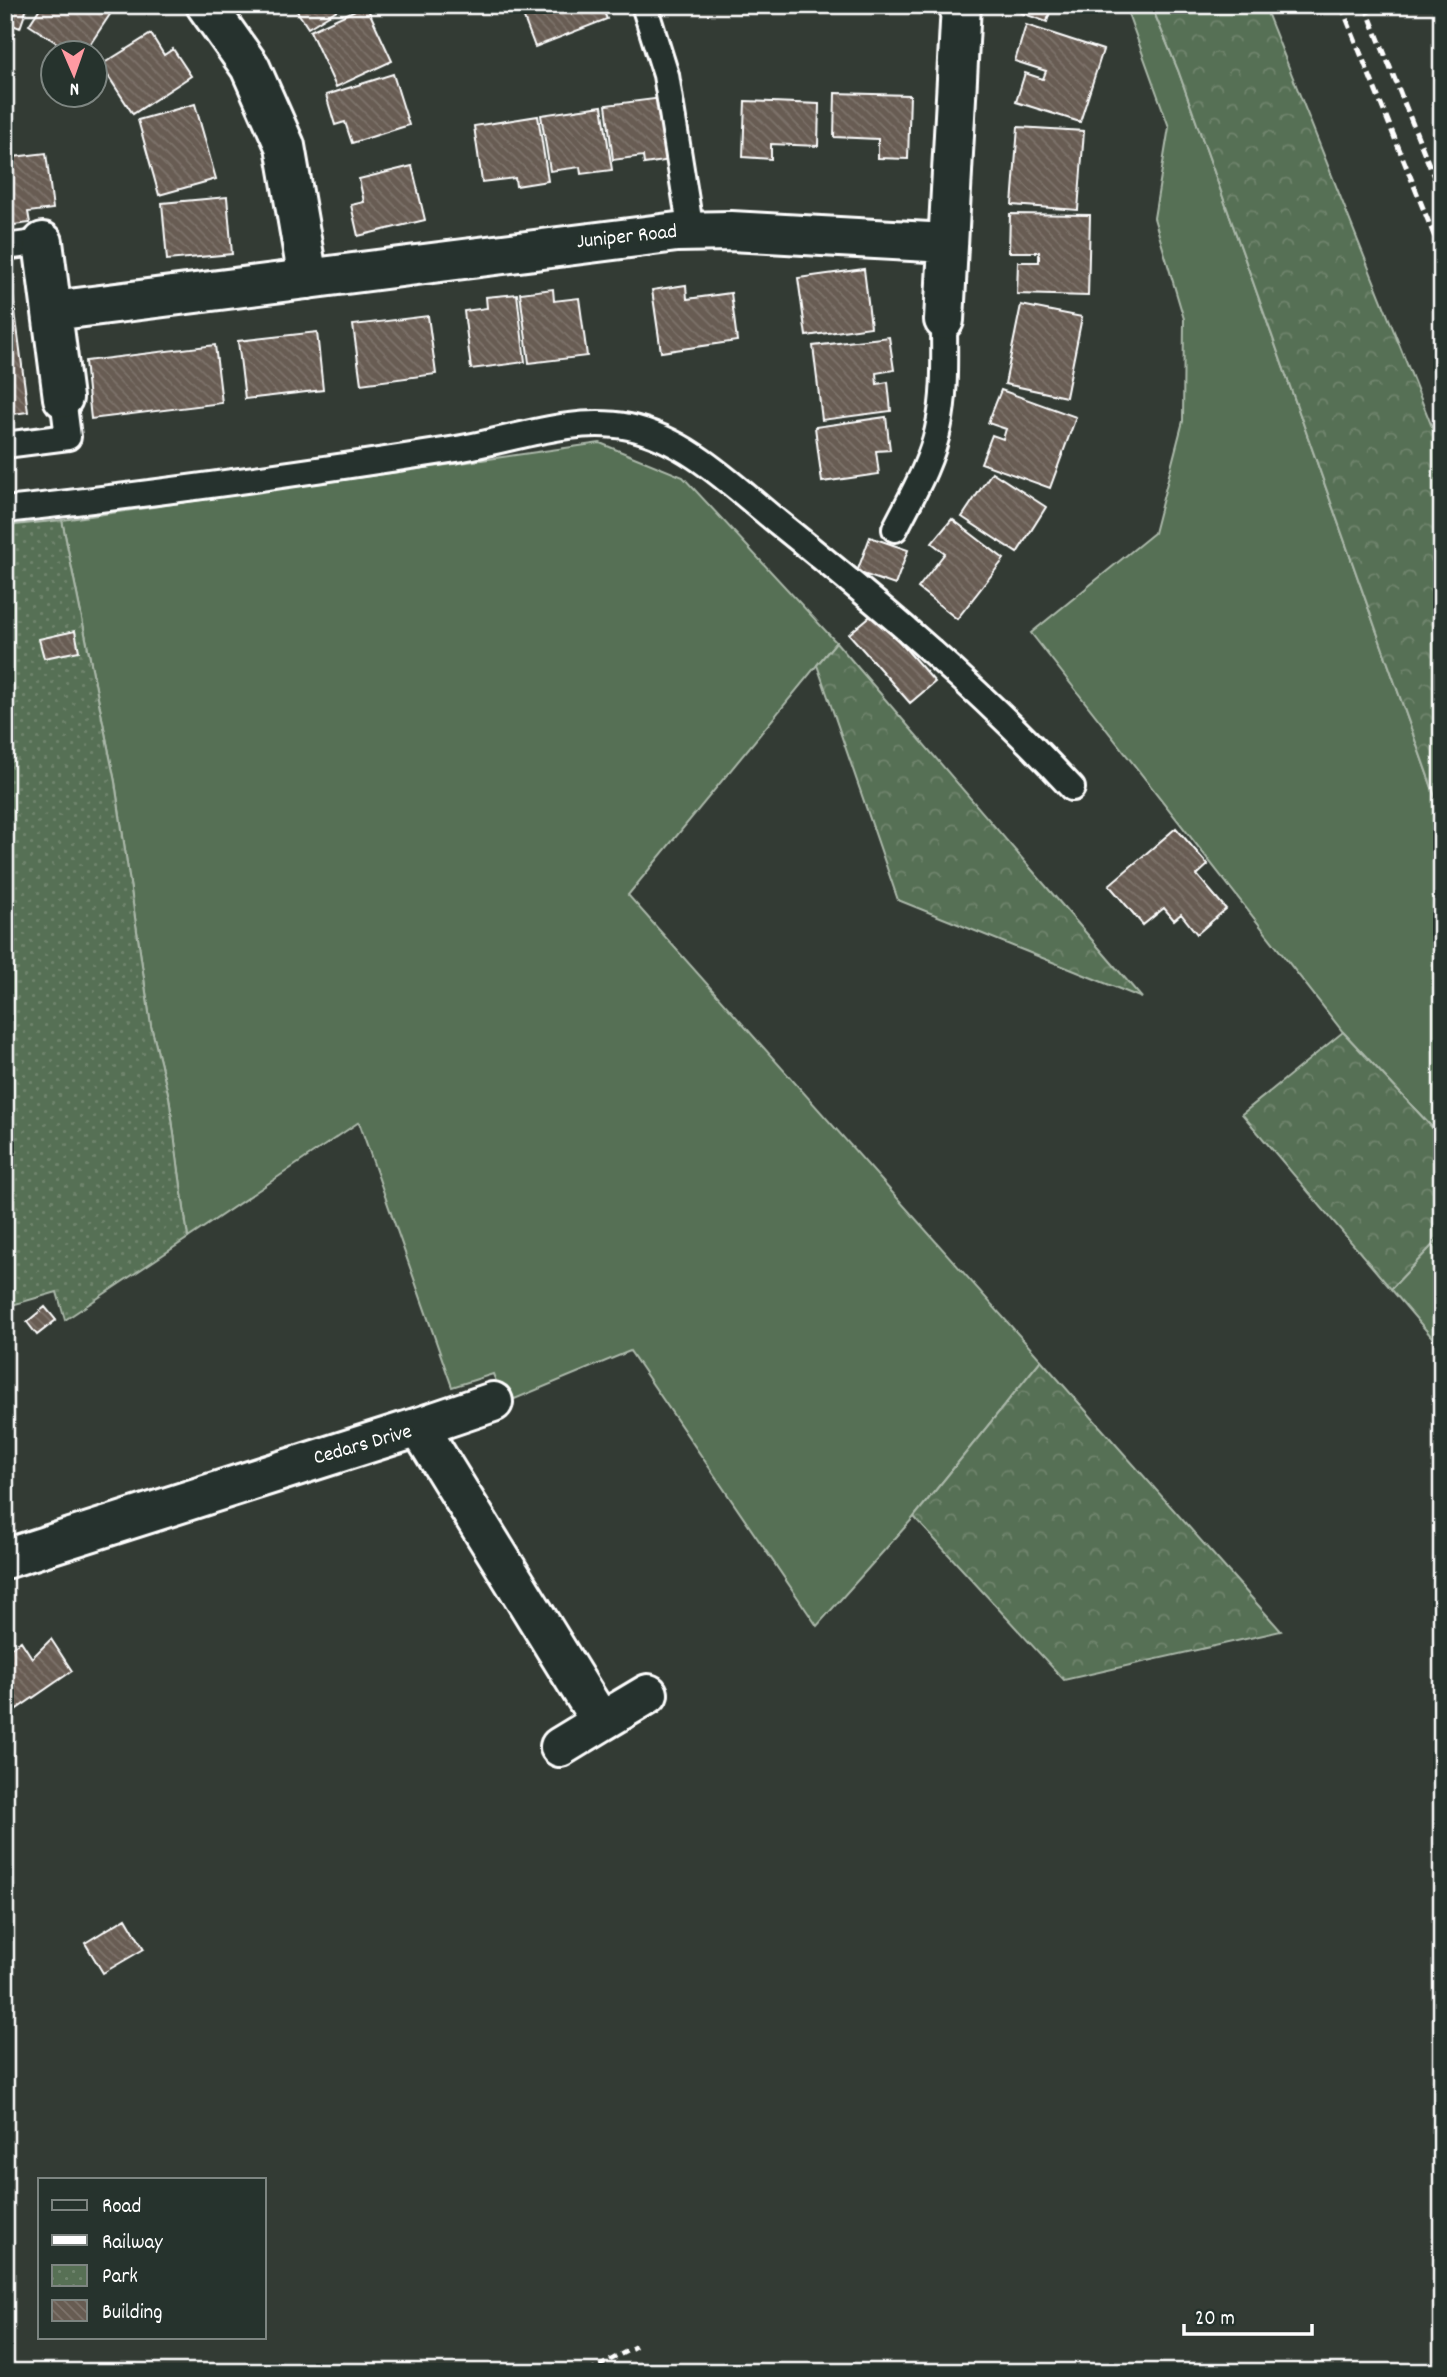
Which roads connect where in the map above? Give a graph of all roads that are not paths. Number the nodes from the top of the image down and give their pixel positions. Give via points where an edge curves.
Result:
1 (206, 5) edge
2 (644, 5) edge
3 (961, 5) edge
4 (691, 232) junction
5 (43, 242) joint
6 (947, 243) junction
7 (5, 247) edge
8 (308, 279) junction
9 (53, 311) junction
10 (944, 320) joint
11 (64, 398) joint
12 (5, 445) edge
13 (5, 510) edge
14 (895, 529) dead end
15 (1072, 788) dead end
16 (493, 1402) dead end
17 (419, 1427) junction
18 (5, 1559) edge
19 (648, 1694) dead end
20 (601, 1722) junction
21 (560, 1747) dead end

1 - 8 street via 250,67 285,146
2 - 4 lane via 666,75
3 - 6 street
4 - 6 street, Juniper Road
4 - 8 street, Juniper Road
5 - 7 lane
5 - 9 street
6 - 10 street
8 - 9 street, Juniper Road
9 - 11 street
10 - 14 lane via 944,386 938,431 922,478
11 - 12 lane via 68,437
13 - 15 lane via 171,492 596,424 627,427 657,436 702,460 952,666
16 - 17 street
17 - 18 street, Cedars Drive
17 - 20 street, Cedars Drive
19 - 20 street
20 - 21 street

